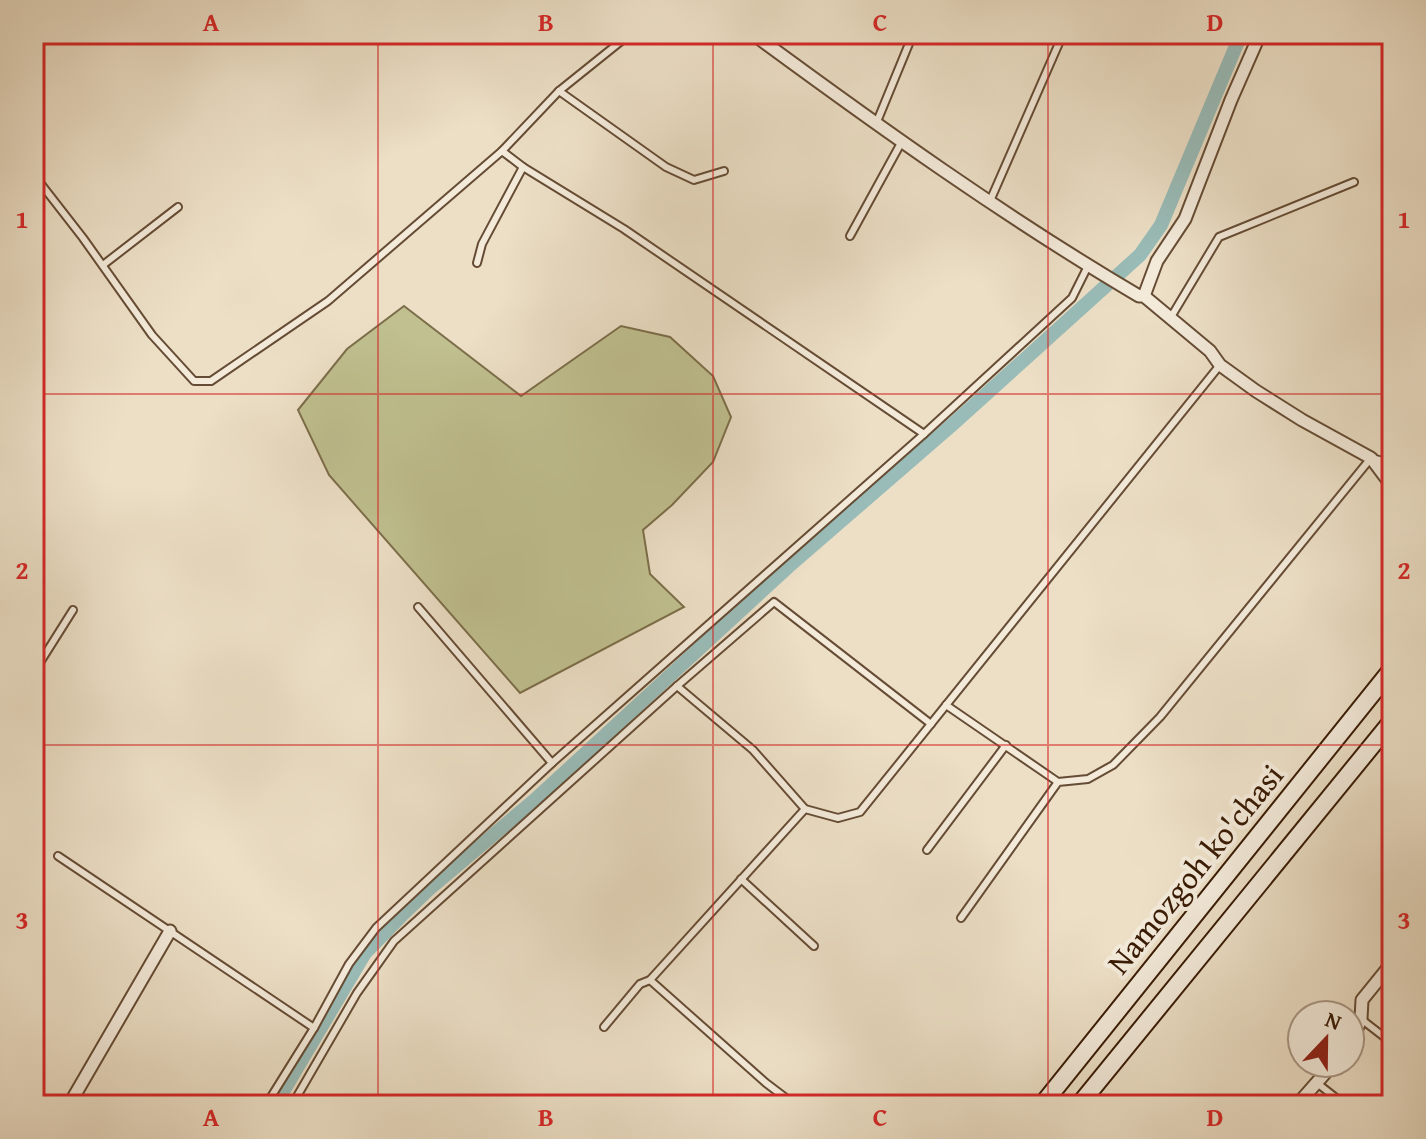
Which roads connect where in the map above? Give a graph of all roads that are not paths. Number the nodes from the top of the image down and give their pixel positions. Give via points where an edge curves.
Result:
1 (630, 34) edge
2 (753, 34) edge
3 (913, 34) edge
4 (1063, 34) edge
5 (1260, 34) edge
6 (559, 91) junction
7 (876, 124) junction
8 (901, 143) junction
9 (502, 151) junction
10 (523, 167) junction
11 (724, 171) dead end
12 (34, 175) edge
13 (1354, 182) dead end
14 (990, 201) junction
15 (178, 207) dead end
16 (850, 236) dead end
17 (477, 263) dead end
18 (103, 265) junction
19 (1088, 266) junction
20 (1142, 296) junction
21 (1171, 317) junction
22 (1220, 365) junction
23 (924, 434) junction
24 (1371, 458) junction
25 (1392, 463) edge
26 (1392, 486) edge
27 (418, 607) dead end
28 (73, 610) dead end
29 (1392, 669) edge
30 (34, 672) edge
31 (677, 686) junction
32 (946, 705) junction
33 (931, 724) junction
34 (1389, 732) edge
35 (1006, 745) junction
36 (552, 763) junction
37 (1058, 782) junction
38 (805, 809) junction
39 (927, 850) dead end
40 (1243, 855) junction
41 (58, 856) dead end
42 (1267, 874) junction
43 (741, 879) junction
44 (961, 918) dead end
45 (170, 931) junction
46 (814, 946) dead end
47 (1392, 963) edge
48 (650, 980) junction
49 (1363, 999) edge
50 (1366, 1023) edge
51 (604, 1027) dead end
52 (314, 1028) junction
53 (1392, 1043) edge
54 (1320, 1079) edge
55 (1317, 1083) junction
56 (69, 1105) edge
57 (266, 1105) edge
58 (292, 1105) edge
59 (795, 1105) edge
60 (1042, 1105) edge
61 (1079, 1105) edge
62 (1297, 1105) edge
63 (1345, 1105) edge

1 - 6 lane
2 - 7 street
3 - 7 lane
4 - 14 lane
5 - 20 street via 1185,219
6 - 9 lane
6 - 11 lane via 666,167 694,180
7 - 8 street
8 - 14 street
8 - 16 lane
9 - 10 lane
9 - 18 lane via 328,301 211,381 194,381 152,335
10 - 17 lane
10 - 23 lane via 624,229
12 - 18 lane
13 - 21 lane via 1219,237
14 - 19 street
15 - 18 lane
19 - 20 street
19 - 23 lane via 1072,298
20 - 21 street
21 - 22 street
22 - 24 street
22 - 32 lane
23 - 36 lane
24 - 25 lane
24 - 26 street
24 - 37 lane via 1160,717 1113,765 1088,779
27 - 36 lane
28 - 30 lane
29 - 40 main road, Namozgoh ko'chasi
31 - 33 lane via 774,602
31 - 38 lane via 753,750
31 - 58 lane via 394,941
32 - 33 lane
32 - 35 lane
33 - 38 lane via 860,812 838,818
34 - 42 main road, Namozgoh ko'chasi
35 - 37 lane
35 - 39 lane
36 - 52 lane via 376,928
37 - 44 lane
38 - 43 lane
40 - 42 main road
40 - 60 main road, Namozgoh ko'chasi
41 - 45 lane
42 - 61 main road, Namozgoh ko'chasi
43 - 46 lane
43 - 48 lane
45 - 52 lane
45 - 56 street
47 - 49 street
48 - 51 lane via 640,984
48 - 59 lane
50 - 53 lane
52 - 57 lane
54 - 55 street
55 - 62 street
55 - 63 lane

